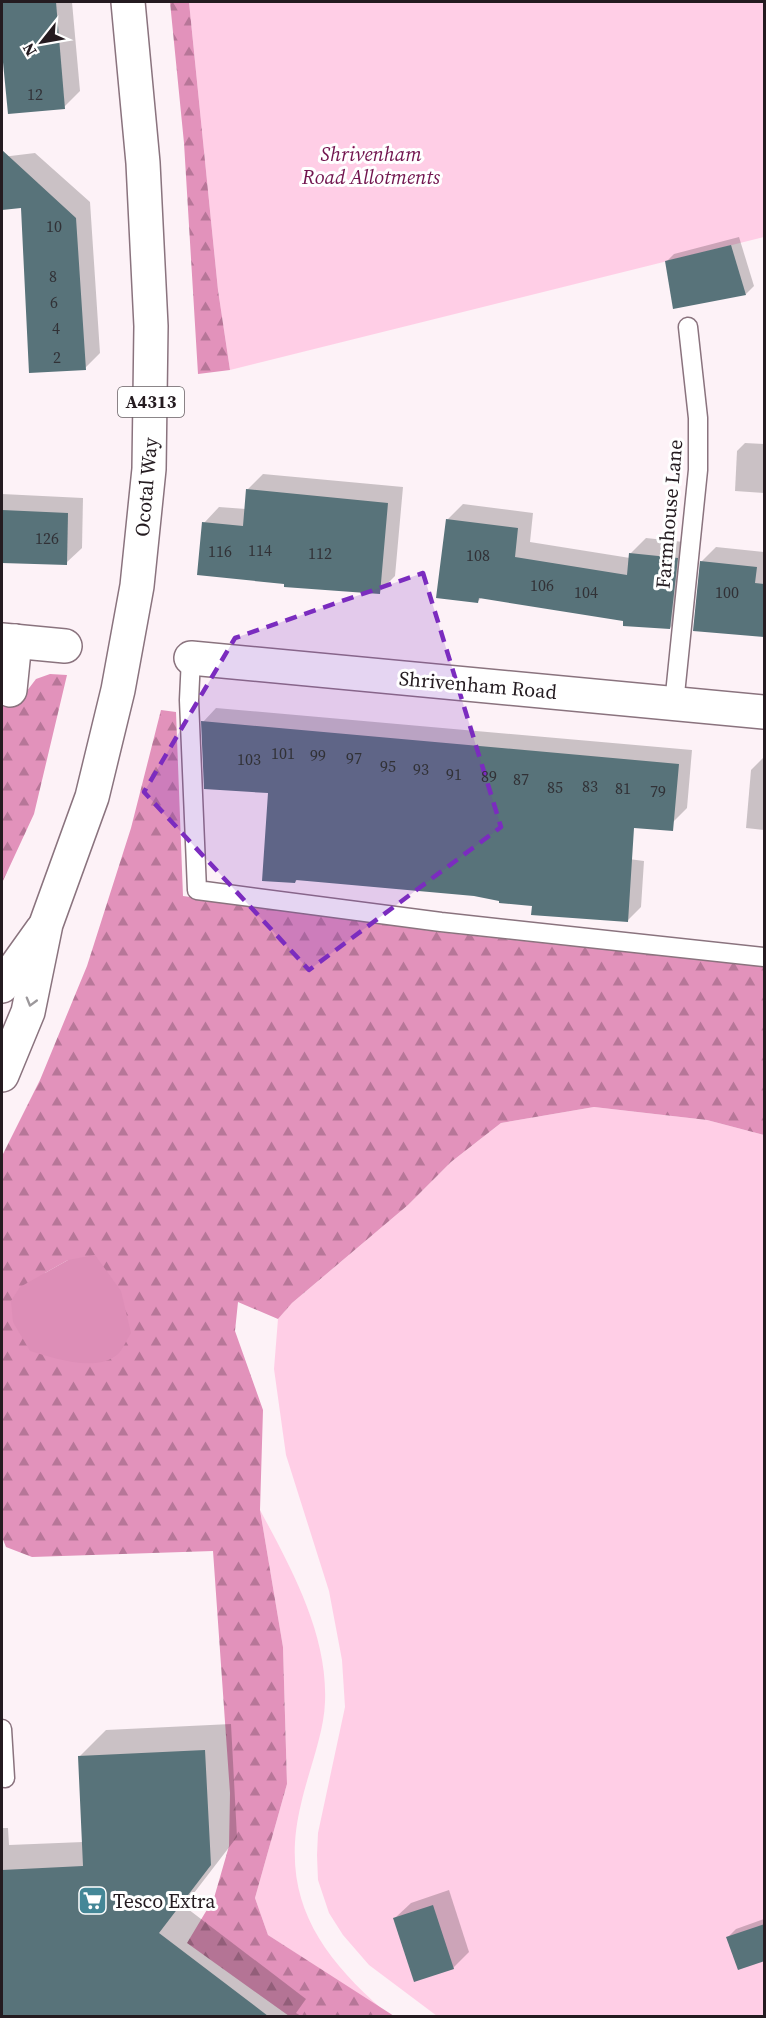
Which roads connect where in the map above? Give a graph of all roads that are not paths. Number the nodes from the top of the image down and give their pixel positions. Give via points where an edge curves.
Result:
1 (128, 2) edge
2 (688, 327) dead end
3 (8, 641) edge
4 (65, 646) dead end
5 (191, 658) joint
6 (10, 690) dead end
7 (674, 704) junction
8 (765, 712) edge
9 (46, 924) junction
10 (765, 957) edge
11 (2, 986) edge
12 (2, 1076) edge
13 (2, 1729) edge
14 (5, 1778) dead end

1 - 9 main road, Ocotal Way / A4313 via 148,244 149,469 134,604 107,738 88,808
2 - 7 lane, Farmhouse Lane via 699,470
3 - 4 main road
3 - 6 main road
5 - 7 main road, Shrivenham Road
5 - 10 lane via 189,700 197,890 441,922
7 - 8 main road, Shrivenham Road
9 - 11 main road, Ocotal Way / A4313
9 -> 12 main road, Ocotal Way / A4313 via 33,997
13 - 14 lane

